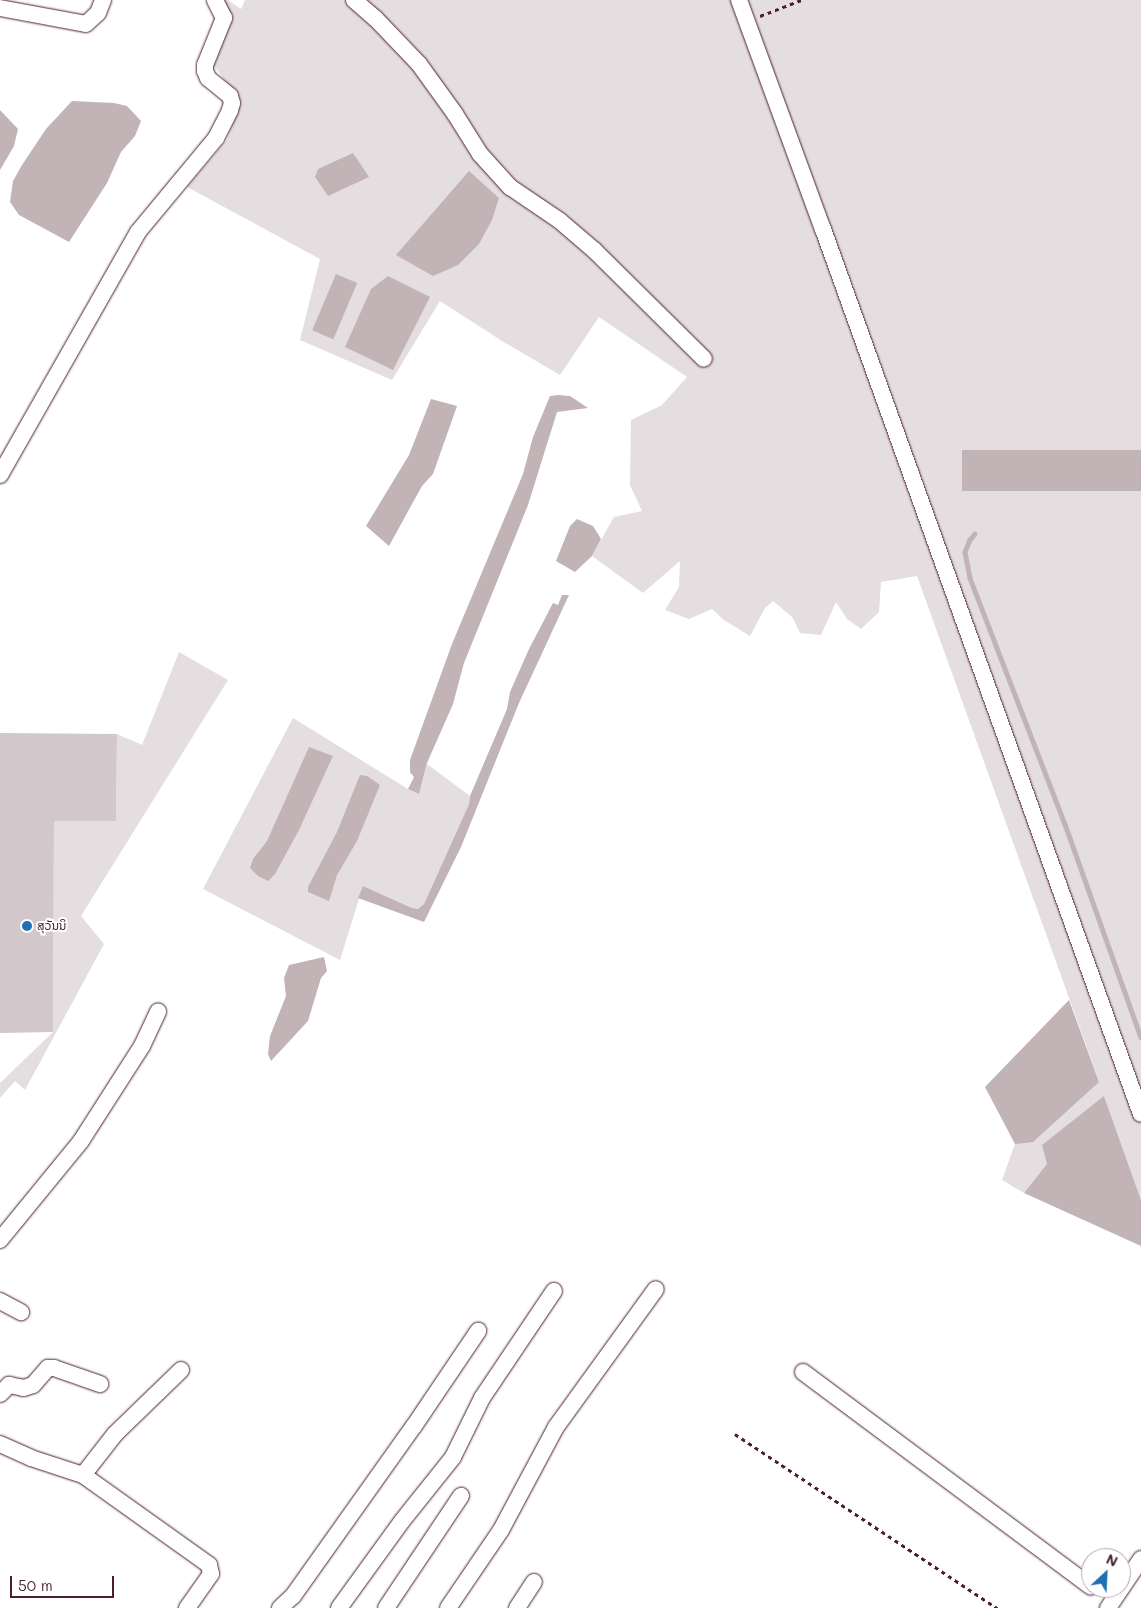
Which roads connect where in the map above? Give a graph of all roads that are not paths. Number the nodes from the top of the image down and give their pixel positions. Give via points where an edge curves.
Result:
1 (103, 0) edge
2 (216, 0) edge
3 (354, 0) edge
4 (739, 0) edge
5 (0, 8) edge
6 (704, 359) dead end
7 (0, 475) edge
8 (158, 1012) dead end
9 (1141, 1114) edge
10 (0, 1240) edge
11 (656, 1289) dead end
12 (554, 1291) dead end
13 (0, 1301) edge
14 (21, 1312) dead end
15 (478, 1331) dead end
16 (181, 1370) dead end
17 (803, 1372) dead end
18 (100, 1384) dead end
19 (0, 1394) edge
20 (0, 1444) edge
21 (83, 1475) junction
22 (461, 1496) dead end
23 (1141, 1560) edge
24 (1081, 1580) edge
25 (534, 1582) dead end
26 (1110, 1604) edge
27 (187, 1608) edge
28 (280, 1608) edge
29 (339, 1608) edge
30 (386, 1608) edge
31 (448, 1608) edge
32 (517, 1608) edge

1 - 5 street via 98,14 86,24
2 - 7 street via 224,18 205,72 230,96 230,110 216,138 138,232
3 - 6 street via 419,64 456,114 480,154 510,187 560,221 595,251
4 - 9 street
8 - 10 street via 142,1046 80,1140
11 - 31 street via 556,1427 502,1530
12 - 29 street via 482,1398 453,1457
13 - 14 street
15 - 28 street via 293,1596
16 - 21 street via 115,1434
17 - 24 street
18 - 19 street via 48,1368 33,1385 24,1388 9,1384
20 - 21 street
21 - 27 street via 209,1565 211,1574
22 - 30 street
23 - 26 street
25 - 32 street

